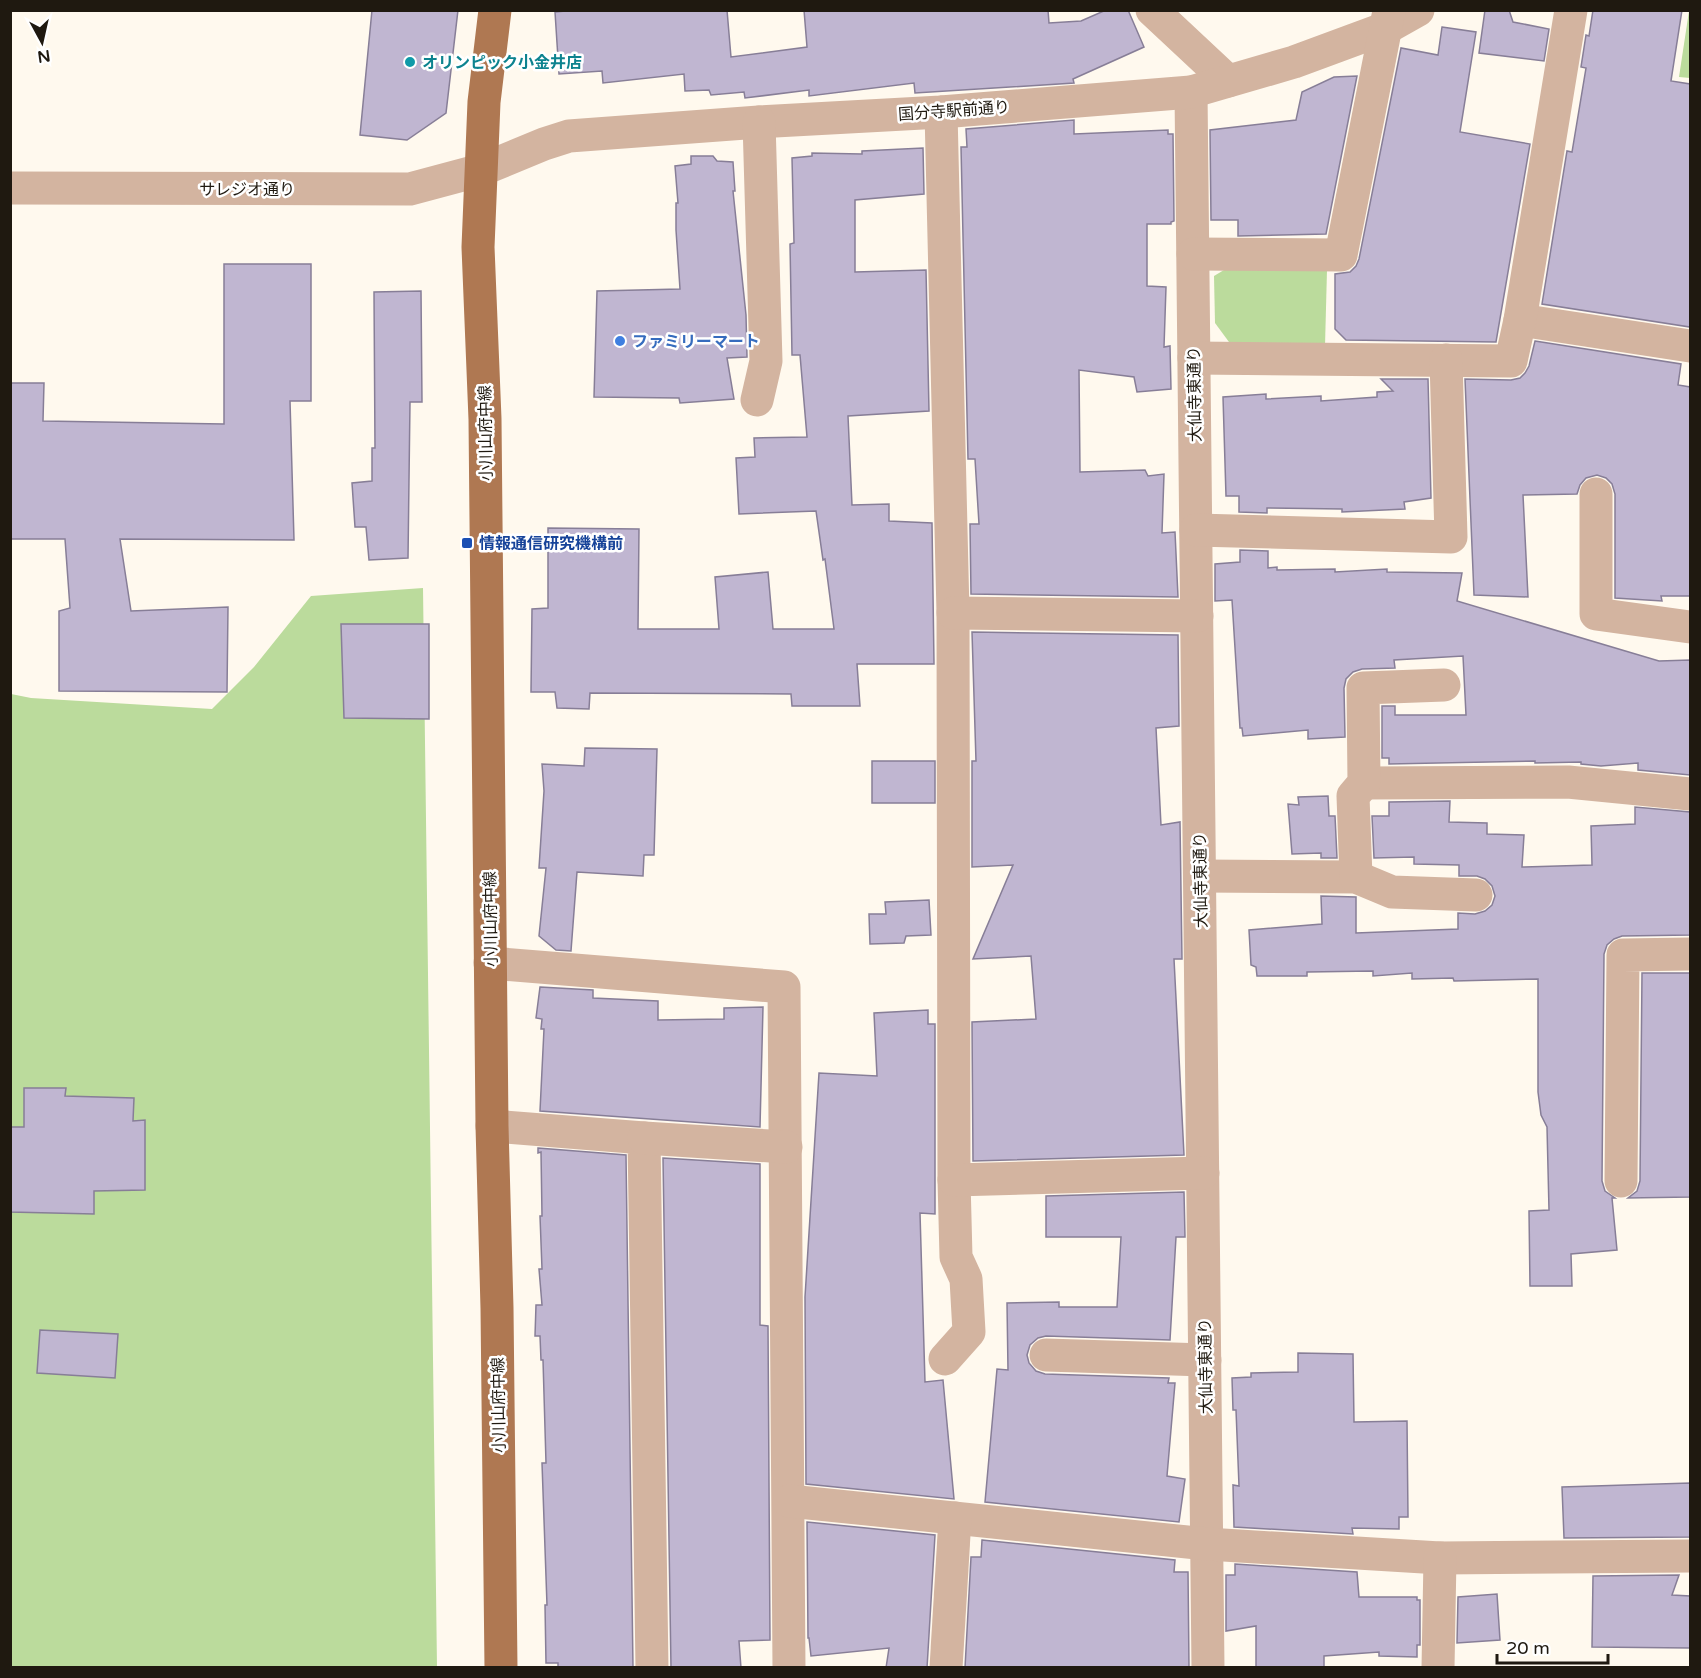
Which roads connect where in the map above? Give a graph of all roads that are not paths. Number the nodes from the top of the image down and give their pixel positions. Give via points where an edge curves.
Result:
1 (495, 10) edge
2 (1418, 10) edge
3 (1571, 10) edge
4 (1165, 15) edge
5 (1388, 19) edge
6 (1228, 81) junction
7 (1191, 92) junction
8 (941, 112) junction
9 (759, 122) junction
10 (481, 170) junction
11 (10, 188) edge
12 (1193, 254) junction
13 (1520, 320) junction
14 (1690, 346) edge
15 (1194, 358) junction
16 (1446, 360) junction
17 (757, 400) dead end
18 (1596, 494) dead end
19 (1196, 530) junction
20 (953, 614) junction
21 (1197, 616) junction
22 (1690, 627) edge
23 (1444, 685) dead end
24 (1364, 783) junction
25 (1690, 794) edge
26 (1200, 876) junction
27 (1356, 877) junction
28 (1476, 895) dead end
29 (1690, 954) edge
30 (490, 963) junction
31 (492, 1126) junction
32 (644, 1138) junction
33 (786, 1147) junction
34 (1203, 1173) junction
35 (954, 1180) junction
36 (1620, 1181) dead end
37 (1047, 1354) dead end
38 (945, 1359) dead end
39 (1205, 1360) junction
40 (789, 1501) junction
41 (954, 1518) junction
42 (1207, 1544) junction
43 (1690, 1556) edge
44 (1440, 1558) junction
45 (501, 1668) edge
46 (652, 1668) edge
47 (789, 1668) edge
48 (946, 1668) edge
49 (1208, 1668) edge
50 (1438, 1668) edge

1 - 10 main road, 小川山府中線
2 - 5 street, 国分寺駅前通り
3 - 13 street
4 - 6 street
5 - 6 street, 国分寺駅前通り via 1294,62
5 - 12 street via 1341,255
6 - 7 street, 国分寺駅前通り
7 - 8 street, 国分寺駅前通り
7 - 12 street, 大仙寺東通り
8 - 9 street, 国分寺駅前通り
8 - 20 street
9 - 10 street, 国分寺駅前通り via 569,136
9 - 17 street via 766,361
10 - 11 street, サレジオ通り via 410,189
10 - 30 main road, 小川山府中線 via 478,247 485,419
12 - 15 street, 大仙寺東通り
13 - 14 street
13 - 16 street via 1511,361
15 - 16 street
15 - 19 street, 大仙寺東通り
16 - 19 street via 1451,537
18 - 22 street via 1596,615
19 - 21 street, 大仙寺東通り
20 - 21 street
20 - 35 street
21 - 26 street, 大仙寺東通り
23 - 24 street via 1363,688
24 - 25 street via 1568,782
24 - 27 street via 1353,796
26 - 27 street
26 - 34 street, 大仙寺東通り
27 - 28 street via 1392,892
29 - 36 street via 1623,955
30 - 31 main road, 小川山府中線
30 - 33 street via 784,987
31 - 32 street
31 - 45 main road, 小川山府中線
32 - 33 street
32 - 46 street
33 - 40 street
34 - 35 street
34 - 39 street, 大仙寺東通り
35 - 38 street via 956,1257 966,1280 969,1332
37 - 39 street
39 - 42 street, 大仙寺東通り
40 - 41 street
40 - 47 street
41 - 42 street
41 - 48 street
42 - 44 street
42 - 49 street, 大仙寺東通り
43 - 44 street
44 - 50 street

